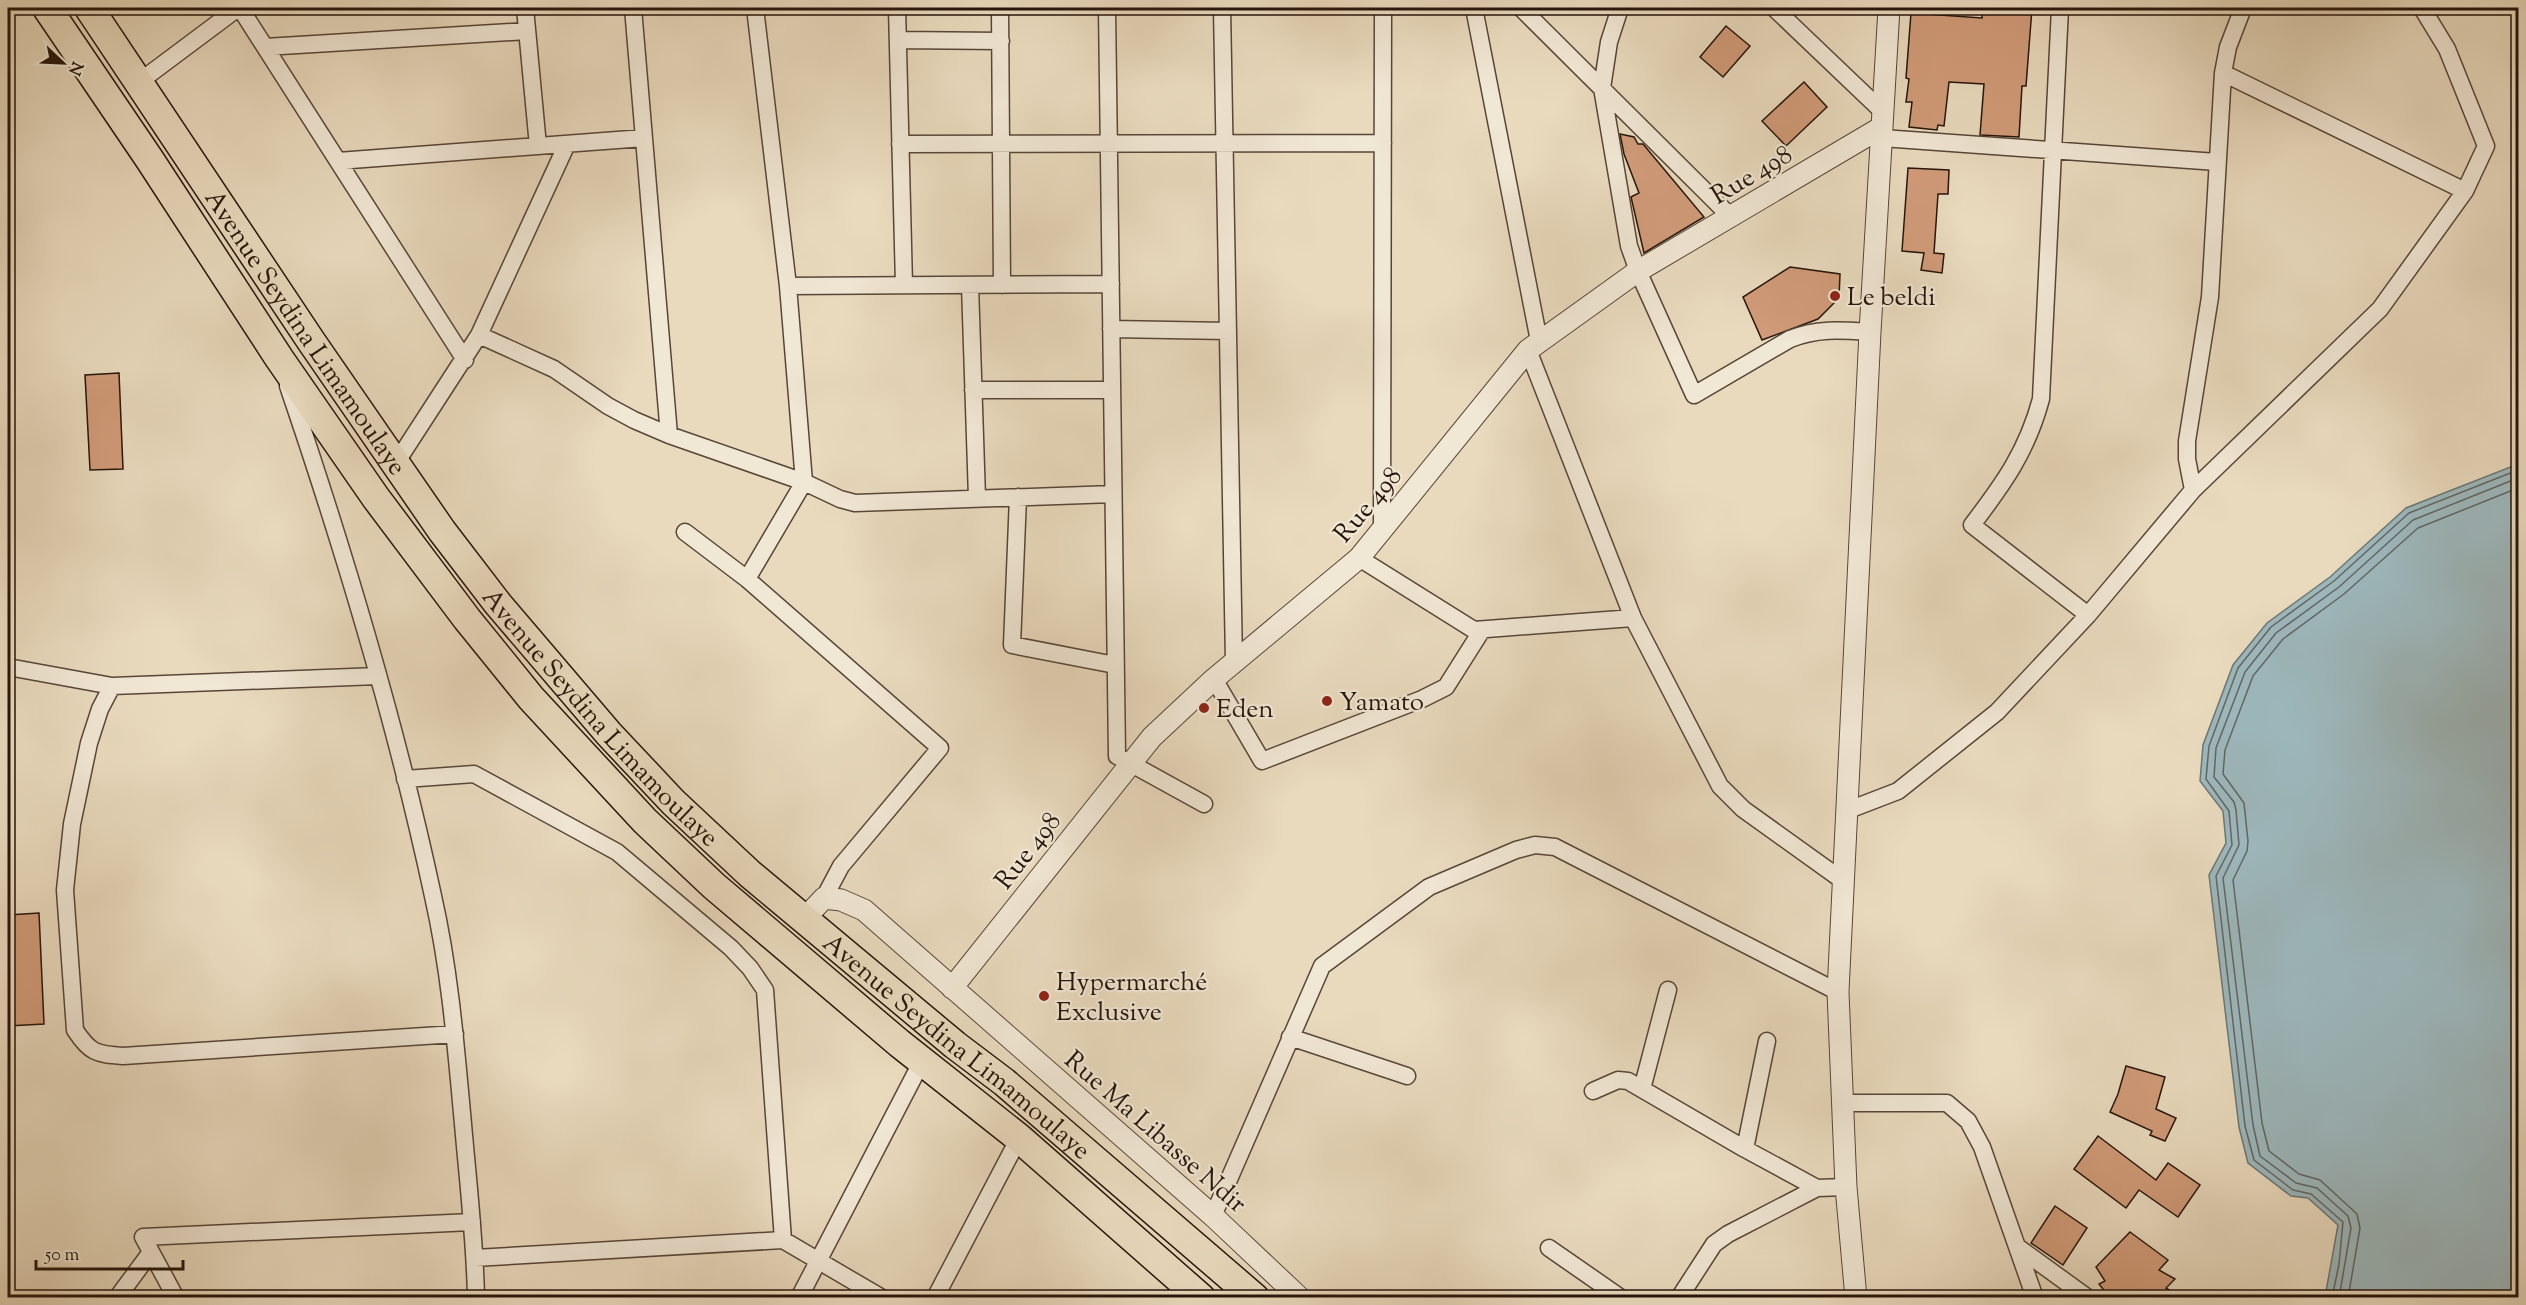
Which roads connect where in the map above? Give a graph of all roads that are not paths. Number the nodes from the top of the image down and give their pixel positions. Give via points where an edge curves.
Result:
1 (47, 8) edge
2 (89, 8) edge
3 (239, 8) edge
4 (525, 8) edge
5 (633, 8) edge
6 (755, 8) edge
7 (897, 8) edge
8 (1000, 8) edge
9 (1107, 8) edge
10 (1222, 8) edge
11 (1383, 8) edge
12 (1474, 8) edge
13 (1521, 8) edge
14 (1620, 8) edge
15 (1774, 8) edge
16 (1889, 8) edge
17 (2061, 8) edge
18 (2243, 8) edge
19 (2422, 8) edge
20 (527, 31) junction
21 (898, 40) junction
22 (1001, 41) junction
23 (265, 47) junction
24 (2223, 73) junction
25 (139, 82) junction
26 (1602, 88) junction
27 (1882, 126) junction
28 (644, 138) junction
29 (1109, 143) junction
30 (1224, 143) junction
31 (1383, 143) junction
32 (567, 144) junction
33 (900, 144) junction
34 (1001, 144) junction
35 (538, 146) junction
36 (2055, 150) junction
37 (338, 161) junction
38 (2217, 162) junction
39 (2465, 191) junction
40 (1731, 216) junction
41 (1638, 271) junction
42 (1110, 284) junction
43 (904, 285) junction
44 (970, 285) junction
45 (1002, 285) junction
46 (788, 286) junction
47 (1111, 329) junction
48 (1228, 331) junction
49 (1869, 332) junction
50 (479, 335) junction
51 (1533, 345) junction
52 (279, 358) junction
53 (465, 360) junction
54 (973, 390) junction
55 (1112, 390) junction
56 (669, 435) junction
57 (396, 463) junction
58 (804, 482) junction
59 (2193, 490) junction
60 (1113, 494) junction
61 (1018, 497) junction
62 (977, 498) junction
63 (1382, 530) junction
64 (685, 532) dead end
65 (1359, 558) junction
66 (747, 579) junction
67 (2088, 615) junction
68 (1633, 618) junction
69 (1482, 630) junction
70 (1234, 662) junction
71 (1115, 665) junction
72 (8, 667) edge
73 (378, 676) junction
74 (1214, 679) junction
75 (112, 686) junction
76 (1130, 762) junction
77 (405, 779) junction
78 (1204, 804) dead end
79 (1846, 811) junction
80 (1842, 880) junction
81 (815, 908) junction
82 (952, 988) junction
83 (1668, 990) dead end
84 (1838, 992) junction
85 (455, 1034) junction
86 (1290, 1037) junction
87 (1767, 1041) dead end
88 (922, 1061) junction
89 (1407, 1076) dead end
90 (1642, 1089) junction
91 (1593, 1091) dead end
92 (1841, 1103) junction
93 (1020, 1138) junction
94 (1745, 1149) junction
95 (1846, 1187) junction
96 (1816, 1188) junction
97 (1213, 1216) junction
98 (472, 1222) junction
99 (783, 1240) junction
100 (1549, 1248) dead end
101 (2019, 1248) junction
102 (151, 1252) junction
103 (475, 1258) junction
104 (819, 1259) junction
105 (117, 1298) edge
106 (176, 1298) edge
107 (476, 1298) edge
108 (799, 1298) edge
109 (882, 1298) edge
110 (935, 1298) edge
111 (1201, 1298) edge
112 (1255, 1298) edge
113 (1300, 1298) edge
114 (1621, 1298) edge
115 (1679, 1298) edge
116 (1856, 1298) edge
117 (2035, 1298) edge
118 (2088, 1298) edge

1 - 52 highway, Avenue Seydina Limamoulaye
2 - 25 highway, Avenue Seydina Limamoulaye
3 - 23 street
3 - 25 street
4 - 20 street
5 - 28 street
6 - 46 street
7 - 21 street
8 - 22 street
9 - 29 street
10 - 30 street
11 - 31 street
12 - 51 street
13 - 26 street
14 - 26 street via 1609,42
15 - 27 street
16 - 27 street
17 - 36 street
18 - 24 street
19 - 39 street via 2447,49 2486,146
20 - 23 street
20 - 35 street
21 - 22 street
21 - 33 street
22 - 34 street
23 - 37 street
24 - 38 street
24 - 39 street
25 - 57 highway, Avenue Seydina Limamoulaye
26 - 40 street
26 - 41 street via 1629,246
27 - 36 street
27 - 40 street, Rue 498
27 - 49 street
28 - 32 street
28 - 56 street
29 - 30 street
29 - 34 street
29 - 42 street
30 - 31 street
30 - 48 street
31 - 63 street
32 - 35 street
32 - 50 street
33 - 34 street
33 - 43 street
34 - 45 street
35 - 37 street
36 - 38 street
36 - 67 street via 2041,399 2035,422 2010,475 1971,525
37 - 53 street
38 - 59 street via 2210,297 2187,441
39 - 59 street via 2380,309
40 - 41 street, Rue 498
41 - 49 street via 1695,395 1806,332
41 - 51 street, Rue 498
42 - 45 street
42 - 47 street
43 - 44 street
43 - 46 street
44 - 45 street
44 - 54 street
46 - 58 street
47 - 48 street
47 - 55 street
48 - 70 street
49 - 79 street
50 - 53 street
50 - 56 street via 554,369 608,406
51 - 63 street, Rue 498
51 - 68 street
52 - 73 street via 344,553
52 - 88 highway, Avenue Seydina Limamoulaye via 410,545 531,698 645,821 705,878
53 - 57 street
54 - 55 street
54 - 62 street
55 - 60 street
56 - 58 street
57 - 81 highway, Avenue Seydina Limamoulaye via 498,603 672,802 750,874
58 - 62 street via 855,503
58 - 66 street
59 - 67 street
60 - 61 street
60 - 71 street
61 - 62 street
61 - 71 street via 1012,645
63 - 65 street, Rue 498
64 - 66 street
65 - 69 street via 1474,630
65 - 70 street, Rue 498
66 - 81 street via 940,748 841,866
67 - 79 street via 1997,712 1898,791
68 - 69 street
68 - 80 street via 1720,786 1743,810
69 - 74 street via 1446,687 1262,762
70 - 74 street, Rue 498
71 - 76 street via 1117,756
72 - 75 street
73 - 75 street
73 - 77 street
74 - 76 street, Rue 498
75 - 85 street via 88,743 72,824 65,890 75,1030 86,1048 123,1056
76 - 78 street
76 - 82 street, Rue 498
77 - 85 street via 434,898
77 - 99 street via 474,774 505,790 617,852 750,968 765,990
79 - 80 street
80 - 84 street
81 - 82 street, Rue Ma Libasse Ndir via 841,900 864,910
81 - 112 highway, Avenue Seydina Limamoulaye via 955,1045 1005,1082
82 - 97 street, Rue Ma Libasse Ndir
83 - 90 street
84 - 86 street via 1554,847 1535,845 1429,887 1329,959 1317,975
84 - 92 street
85 - 98 street
86 - 89 street
86 - 97 street
87 - 94 street
88 - 93 highway, Avenue Seydina Limamoulaye
88 - 104 street
90 - 91 street via 1618,1080
90 - 94 street
92 - 95 street
92 - 101 street via 1947,1103 1968,1121 1982,1148
93 - 110 street
93 - 111 highway, Avenue Seydina Limamoulaye
94 - 96 street
95 - 96 street
95 - 116 street
96 - 115 street via 1714,1244
97 - 113 street, Rue Ma Libasse Ndir
98 - 102 street via 143,1237
98 - 103 street
99 - 103 street
99 - 104 street
100 - 114 street
101 - 117 street
101 - 118 street
102 - 105 street
102 - 106 street
103 - 107 street
104 - 108 street
104 - 109 street

